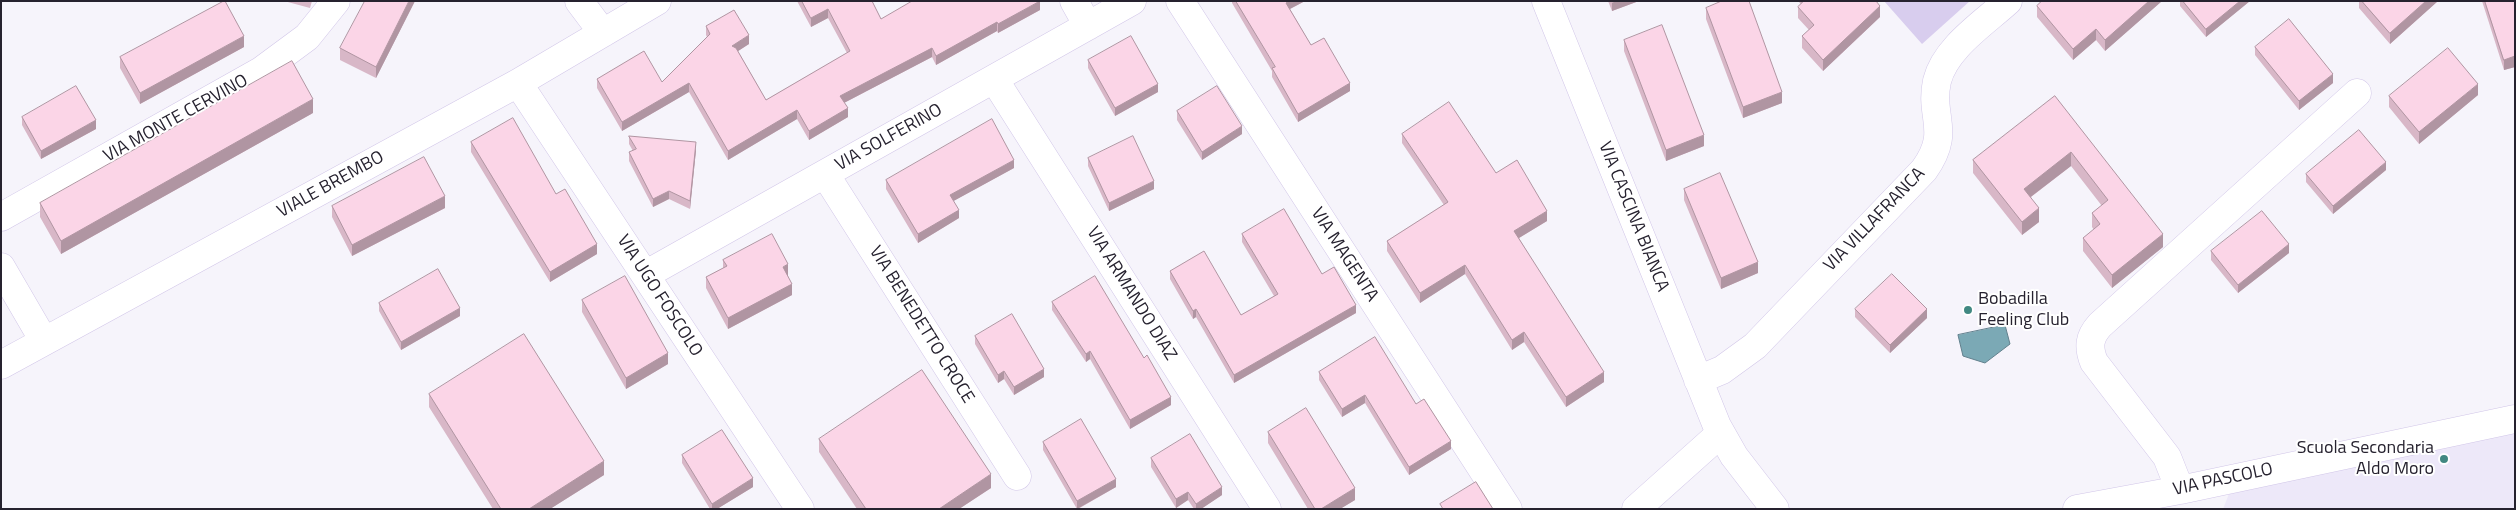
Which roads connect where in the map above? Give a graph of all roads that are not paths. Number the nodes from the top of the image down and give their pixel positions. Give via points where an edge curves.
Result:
1 (336, 1) edge
2 (578, 1) edge
3 (657, 1) edge
4 (1074, 1) edge
5 (1132, 1) edge
6 (1180, 1) edge
7 (1546, 1) edge
8 (2008, 1) edge
9 (1088, 26) junction
10 (603, 33) junction
11 (994, 79) junction
12 (518, 83) junction
13 (2358, 93) dead end
14 (824, 174) junction
15 (1, 217) edge
16 (1, 267) edge
17 (646, 275) junction
18 (44, 341) junction
19 (1, 365) edge
20 (1698, 380) junction
21 (2515, 419) edge
22 (1721, 433) junction
23 (1017, 476) dead end
24 (2180, 490) junction
25 (800, 509) edge
26 (1268, 509) edge
27 (1508, 509) edge
28 (1636, 509) edge
29 (1775, 509) edge
30 (2077, 509) edge

1 - 15 street, VIA MONTE CERVINO via 307,37 268,67
2 - 10 street
3 - 10 street, VIALE BREMBO
4 - 9 street
5 - 9 street, VIA SOLFERINO
6 - 27 street, VIA MAGENTA
7 - 20 street, VIA CASCINA BIANCA
8 - 20 street, VIA VILLAFRANCA via 1954,51 1944,65 1936,90 1938,140 1933,157 1924,170 1755,346 1722,370
9 - 11 street, VIA SOLFERINO
10 - 12 street, VIALE BREMBO
11 - 14 street, VIA SOLFERINO
11 - 26 street, VIA ARMANDO DIAZ
12 - 17 street, VIA UGO FOSCOLO
12 - 18 street, VIALE BREMBO
13 - 24 street via 2100,325 2091,338 2089,348 2094,362 2167,457
14 - 17 street, VIA SOLFERINO
14 - 23 street, VIA BENEDETTO CROCE
16 - 18 street
17 - 25 street, VIA UGO FOSCOLO
18 - 19 street, VIALE BREMBO
20 - 22 street, VIA CASCINA BIANCA
21 - 24 street, VIA PASCOLO
22 - 28 street
22 - 29 street, VIA CASCINA BIANCA
24 - 30 street, VIA PASCOLO

